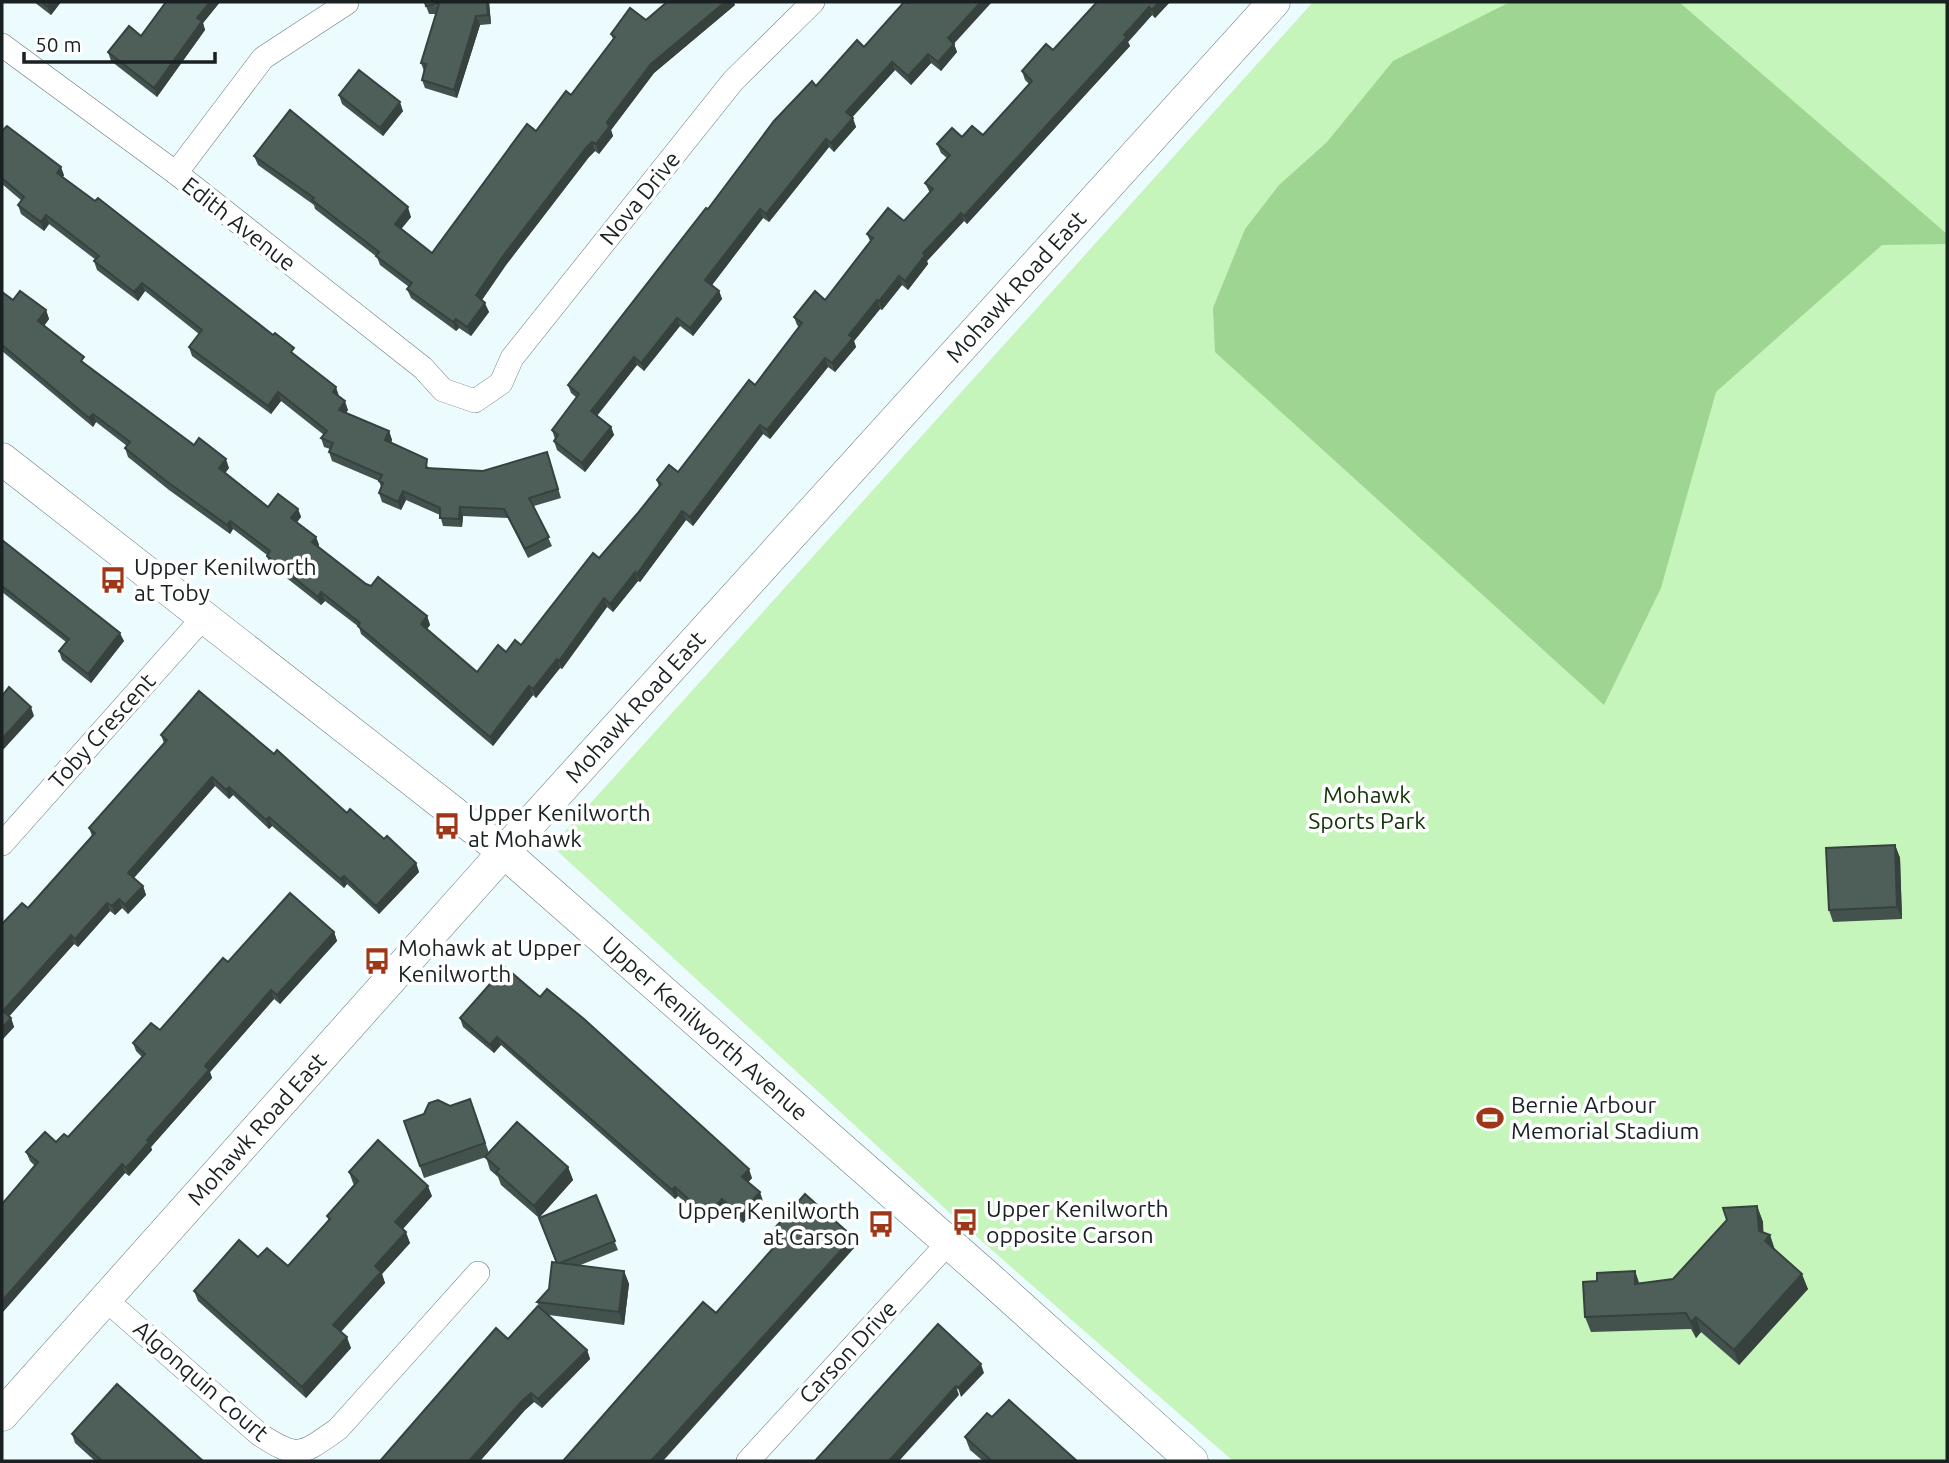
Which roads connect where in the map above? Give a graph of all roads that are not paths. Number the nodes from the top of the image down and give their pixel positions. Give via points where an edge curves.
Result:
1 (813, 2) edge
2 (1274, 2) edge
3 (347, 3) edge
4 (2, 45) edge
5 (176, 173) junction
6 (475, 401) joint
7 (2, 459) edge
8 (202, 619) junction
9 (2, 844) edge
10 (504, 852) junction
11 (948, 1243) junction
12 (478, 1273) dead end
13 (105, 1299) junction
14 (2, 1415) edge
15 (748, 1461) edge
16 (1192, 1461) edge

1 - 6 street, Nova Drive via 733,81 512,358 501,383
2 - 10 main road, Mohawk Road East
3 - 5 street via 263,58
4 - 5 street, Edith Avenue
5 - 6 street, Edith Avenue via 423,368 443,390
7 - 8 main road, Upper Kenilworth Avenue
8 - 9 street, Toby Crescent
8 - 10 main road, Upper Kenilworth Avenue
10 - 11 main road, Upper Kenilworth Avenue
10 - 13 main road, Mohawk Road East
11 - 15 street, Carson Drive
11 - 16 main road, Upper Kenilworth Avenue
12 - 13 street, Algonquin Court via 338,1429 310,1448 294,1452 259,1434
13 - 14 main road, Mohawk Road East

